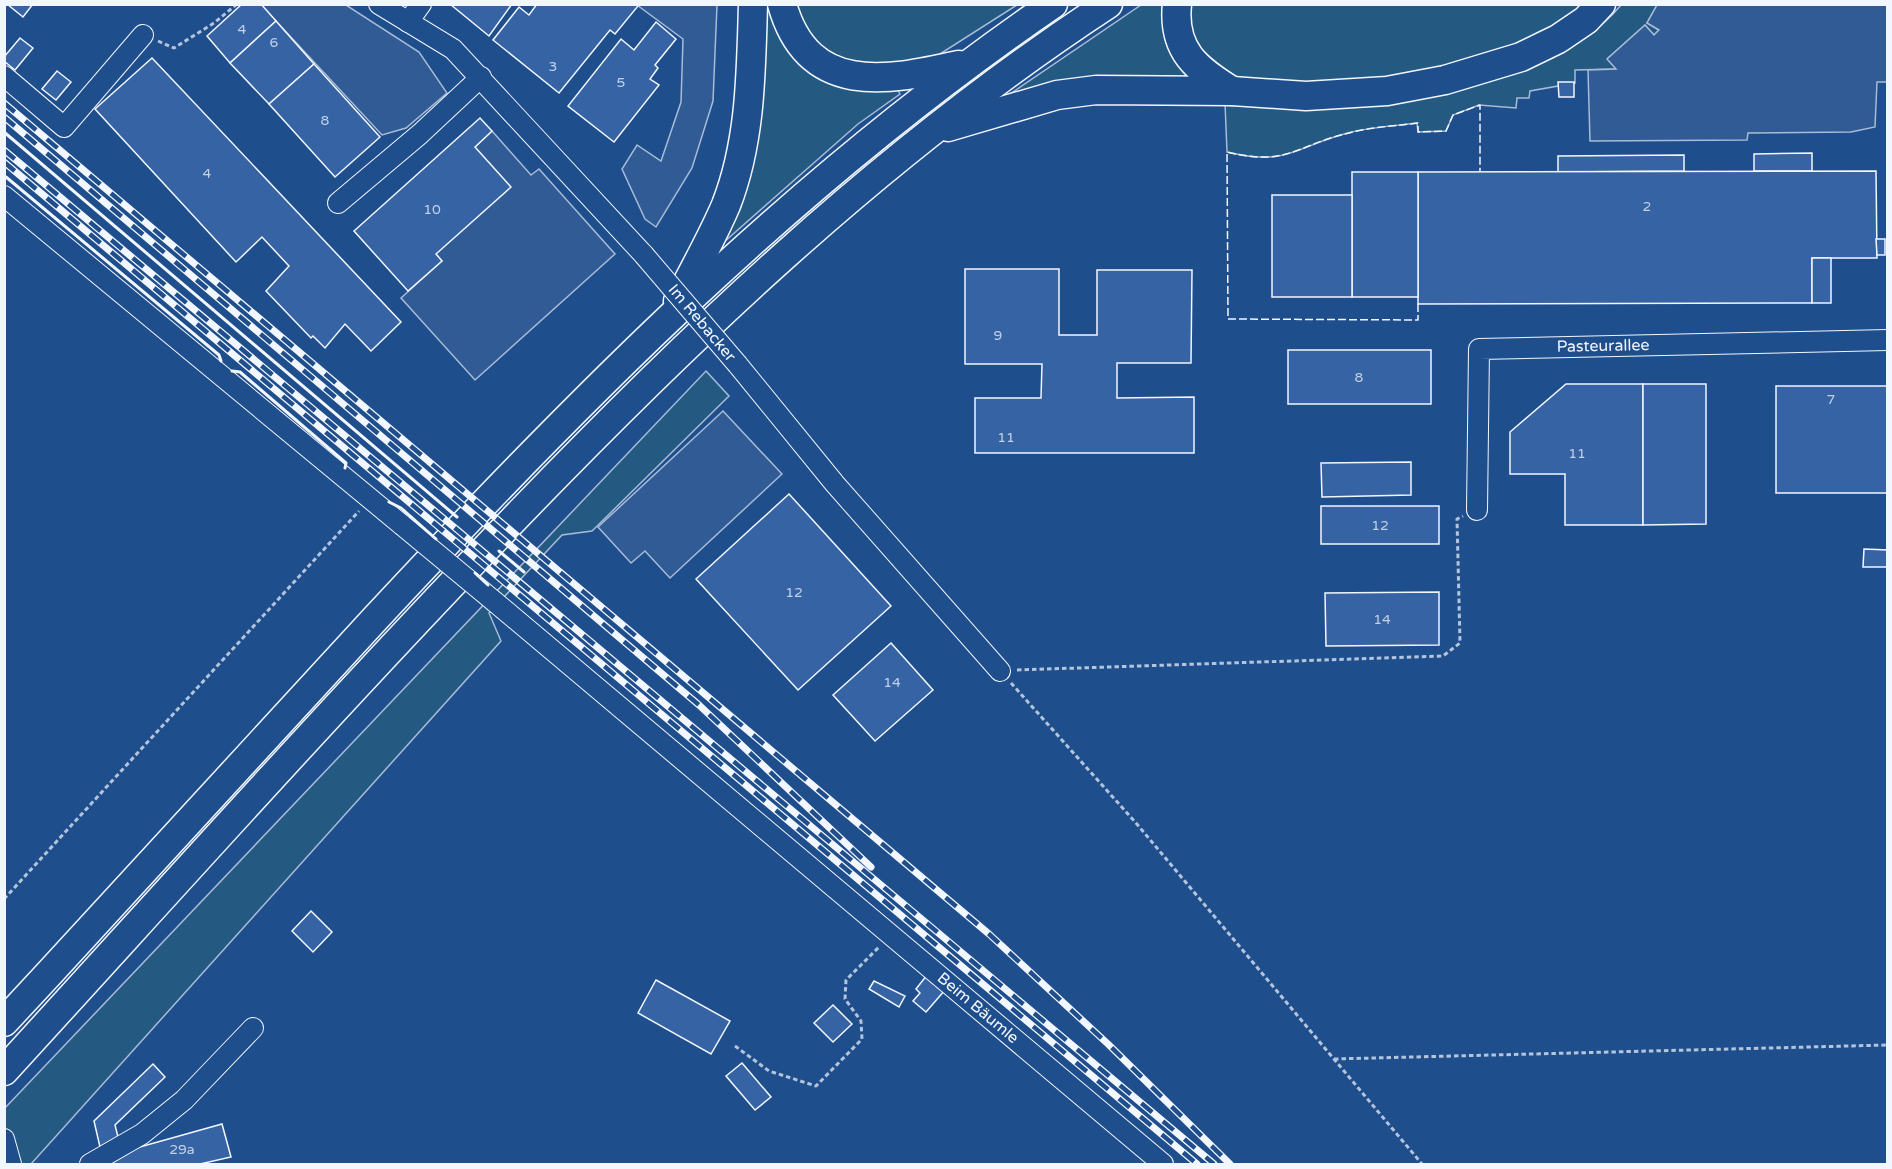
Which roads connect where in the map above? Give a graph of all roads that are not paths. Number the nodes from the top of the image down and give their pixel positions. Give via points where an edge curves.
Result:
1 (379, 4) edge
2 (421, 4) edge
3 (753, 4) edge
4 (782, 4) edge
5 (1053, 4) edge
6 (1108, 4) edge
7 (1177, 4) edge
8 (1601, 4) edge
9 (408, 22) junction
10 (143, 34) road end
11 (967, 63) junction
12 (4, 76) edge
13 (481, 77) junction
14 (1232, 91) junction
15 (932, 132) junction
16 (4, 196) edge
17 (338, 203) dead end
18 (672, 313) junction
19 (1887, 339) edge
20 (1477, 510) road end
21 (1000, 671) road end
22 (4, 1022) edge
23 (253, 1028) dead end
24 (4, 1071) edge
25 (90, 1164) edge
26 (1163, 1164) edge

1 - 9 street, Im Rebacker
2 - 9 street
3 - 18 highway via 749,109 739,163 726,205
4 - 11 highway via 802,46 822,62 849,75 890,79
5 - 11 highway
6 - 15 highway via 998,80
7 - 14 highway via 1178,31 1188,55 1200,71
8 - 14 highway via 1558,39 1521,57 1445,80 1345,95
9 - 13 street, Im Rebacker via 453,49
10 - 12 street via 64,127
11 - 18 highway via 834,170
13 - 17 street
13 - 21 street, Im Rebacker, bridge via 644,255 835,484
14 - 15 highway via 1096,90 1019,105
15 - 24 highway via 751,285 582,448 420,617
16 - 26 street, Beim Bäumle, bridge via 370,497
18 - 22 highway via 507,477
19 - 20 street, Pasteurallee via 1479,349
23 - 25 street via 184,1100 142,1134

